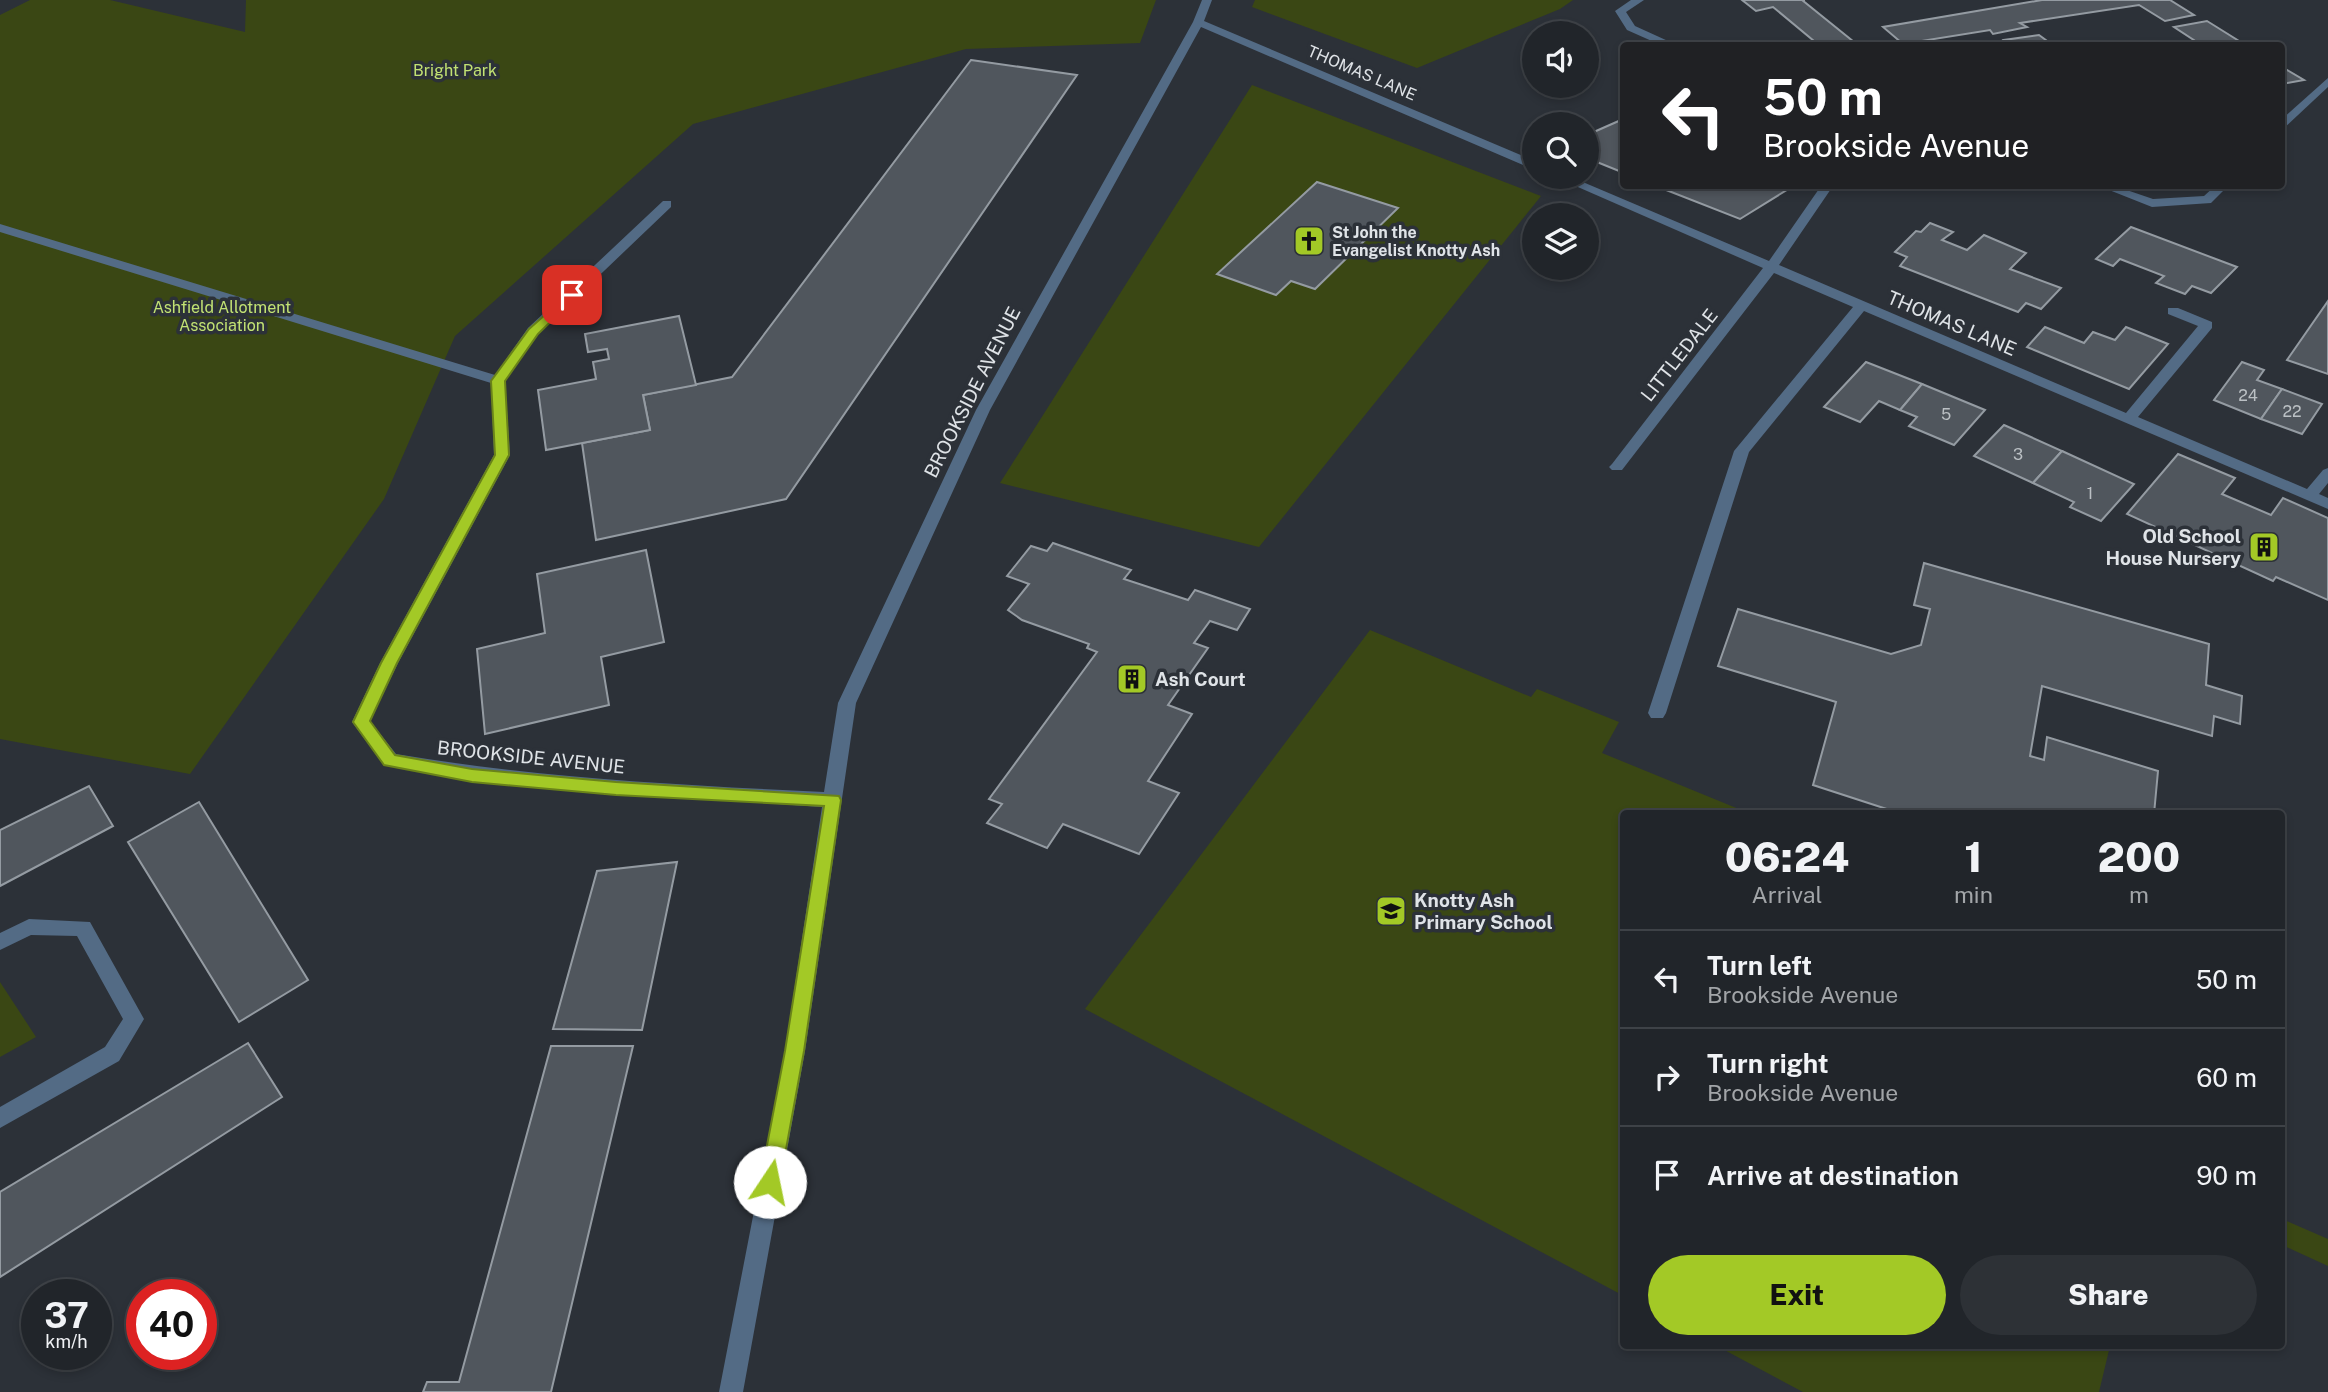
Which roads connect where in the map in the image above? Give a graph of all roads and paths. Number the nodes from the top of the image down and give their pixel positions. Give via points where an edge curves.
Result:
1 (1207, 0) edge
2 (1639, 0) edge
3 (1198, 22) junction
4 (1664, 42) edge
5 (2328, 81) edge
6 (2285, 123) edge
7 (1522, 160) edge
8 (1588, 189) edge
9 (1825, 189) edge
10 (2113, 189) edge
11 (2219, 189) edge
12 (667, 204) dead end
13 (0, 228) edge
14 (1771, 267) junction
15 (1863, 306) junction
16 (2173, 311) dead end
17 (498, 381) junction
18 (2129, 419) junction
19 (1617, 467) dead end
20 (2328, 473) edge
21 (2310, 496) junction
22 (2328, 504) edge
23 (1657, 713) dead end
24 (833, 800) junction
25 (0, 942) edge
26 (0, 1118) edge
27 (731, 1392) edge

1 - 3 street
2 - 4 street via 1620,11 1631,28
3 - 7 street, THOMAS LANE
3 - 24 street, BROOKSIDE AVENUE via 983,410 848,703
5 - 6 street
8 - 14 street, THOMAS LANE
9 - 14 street, LITTLEDALE
10 - 11 street via 2152,203 2207,200
12 - 17 street via 533,331
13 - 17 street
14 - 15 street, THOMAS LANE
14 - 19 street, LITTLEDALE
15 - 18 street, THOMAS LANE
15 - 23 street via 1742,451
16 - 18 street via 2207,325
17 - 24 street, BROOKSIDE AVENUE via 502,455 395,650 361,722 390,760 498,778
18 - 21 street, THOMAS LANE
20 - 21 street
21 - 22 street, THOMAS LANE
24 - 27 street, BROOKSIDE AVENUE via 794,1051
25 - 26 street via 29,927 83,928 134,1019 111,1054

